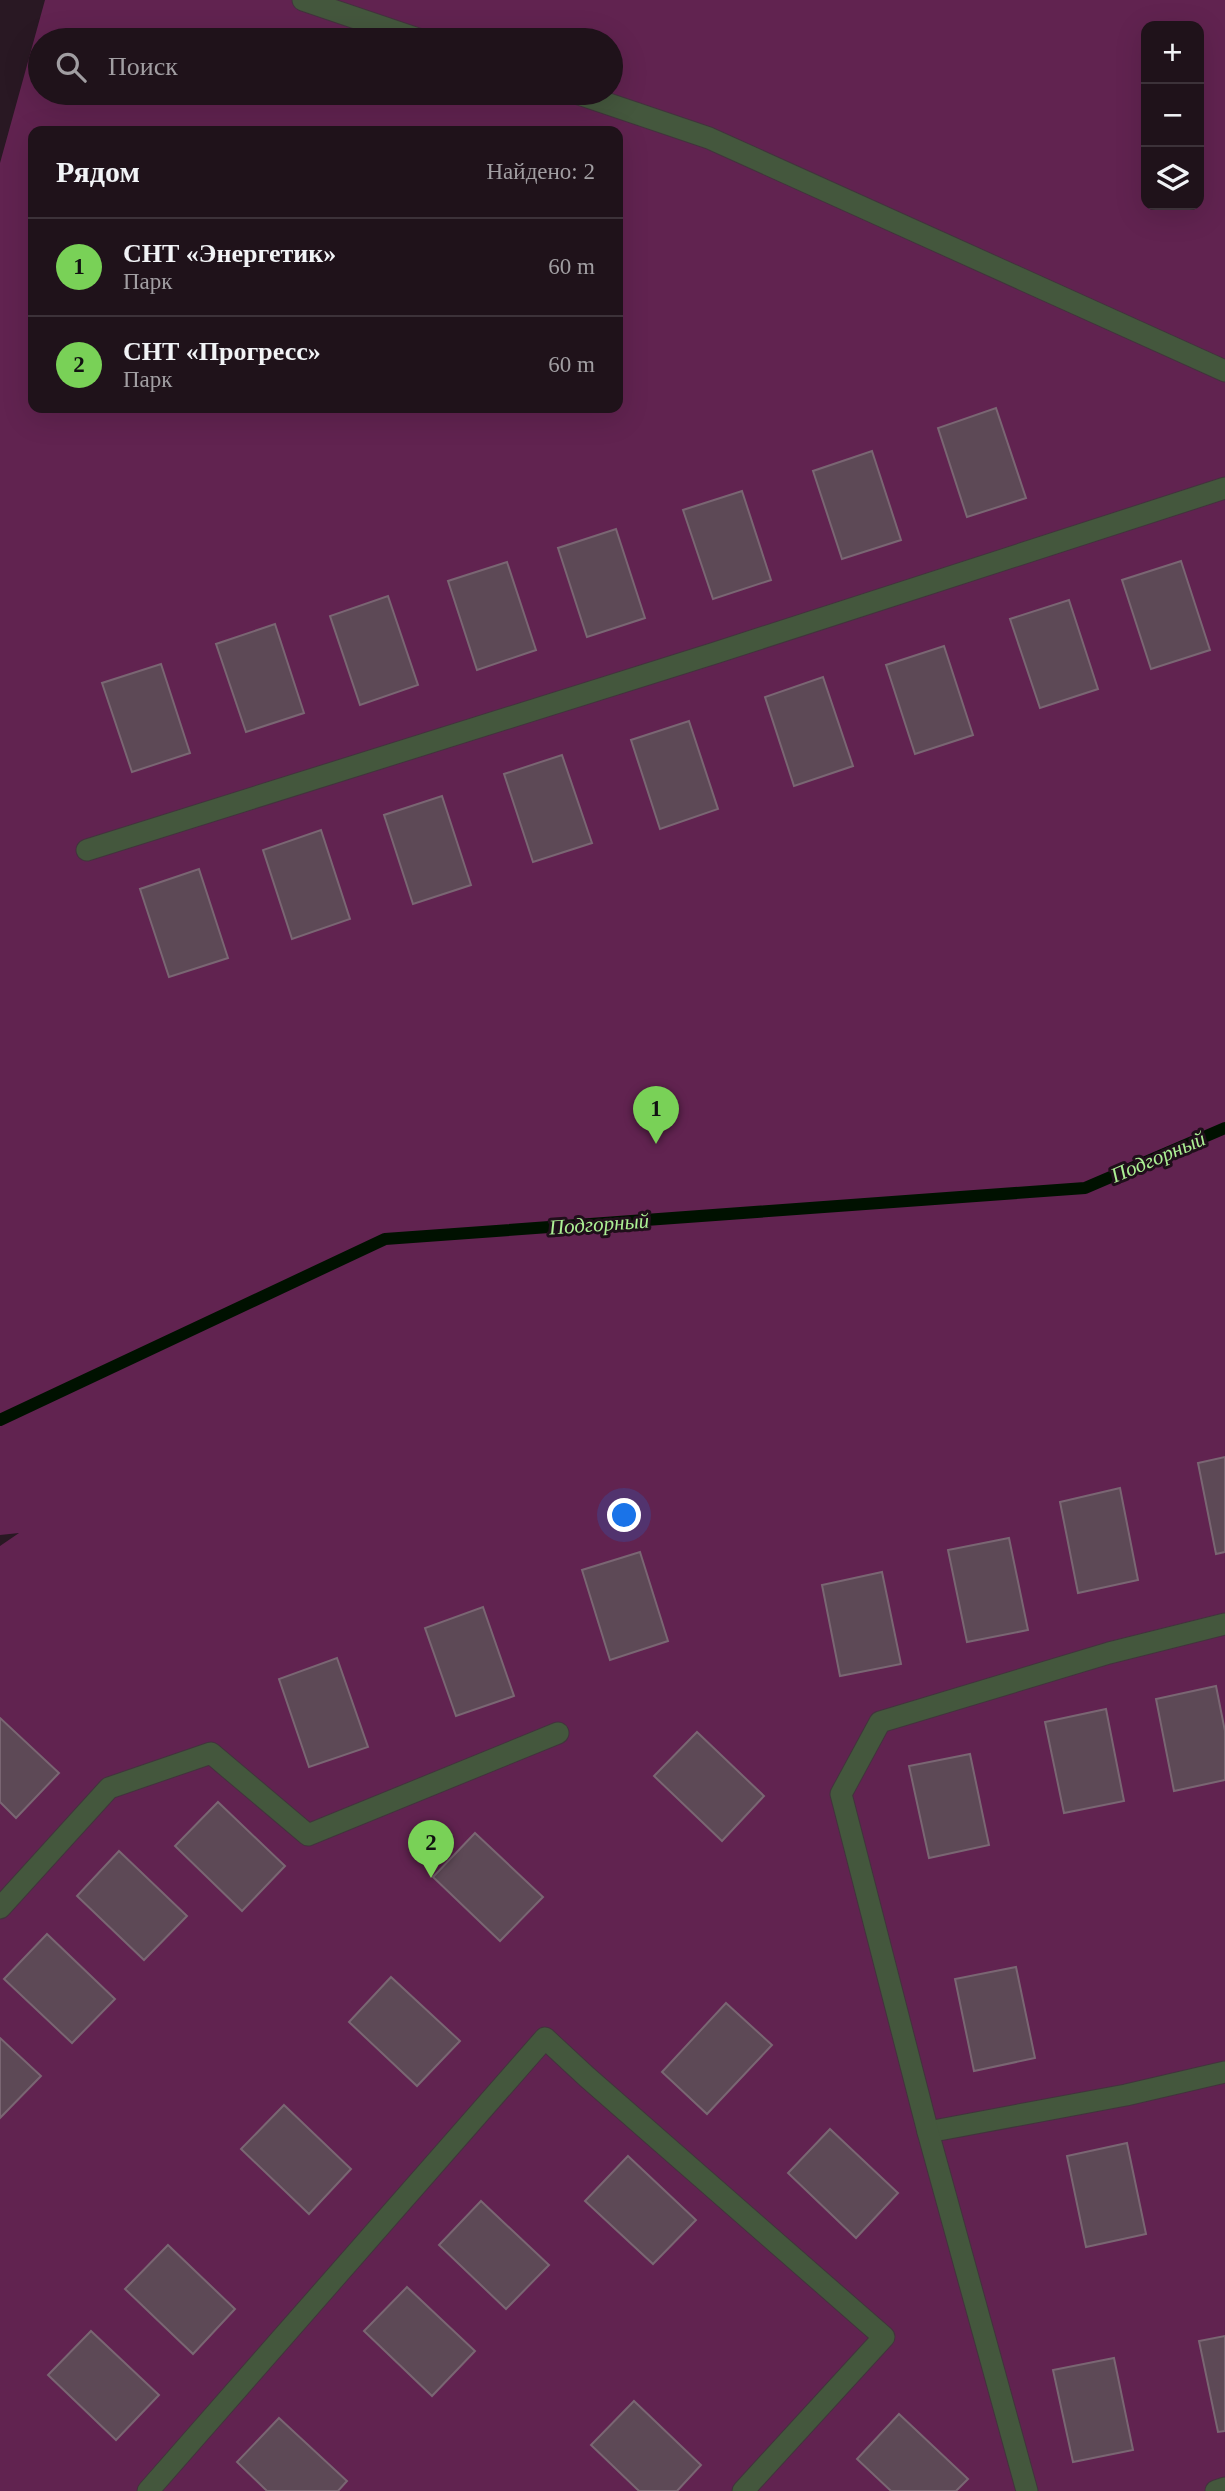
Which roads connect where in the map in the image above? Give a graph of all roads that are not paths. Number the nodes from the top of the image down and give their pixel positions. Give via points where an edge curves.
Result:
1 (303, 0) edge
2 (386, 28) edge
3 (611, 105) edge
4 (1225, 371) edge
5 (1225, 488) edge
6 (87, 850) dead end
7 (1225, 1624) edge
8 (558, 1733) dead end
9 (0, 1908) edge
10 (1225, 2072) edge
11 (928, 2132) junction
12 (1225, 2488) edge
13 (148, 2491) edge
14 (743, 2491) edge
15 (1027, 2491) edge
16 (1216, 2491) edge

1 - 2 street
3 - 4 street via 709,138
5 - 6 street
7 - 11 street via 1109,1653 880,1722 841,1794
8 - 9 street via 308,1836 211,1753 109,1788
10 - 11 street
11 - 15 street
12 - 16 street
13 - 14 street via 545,2038 884,2337

